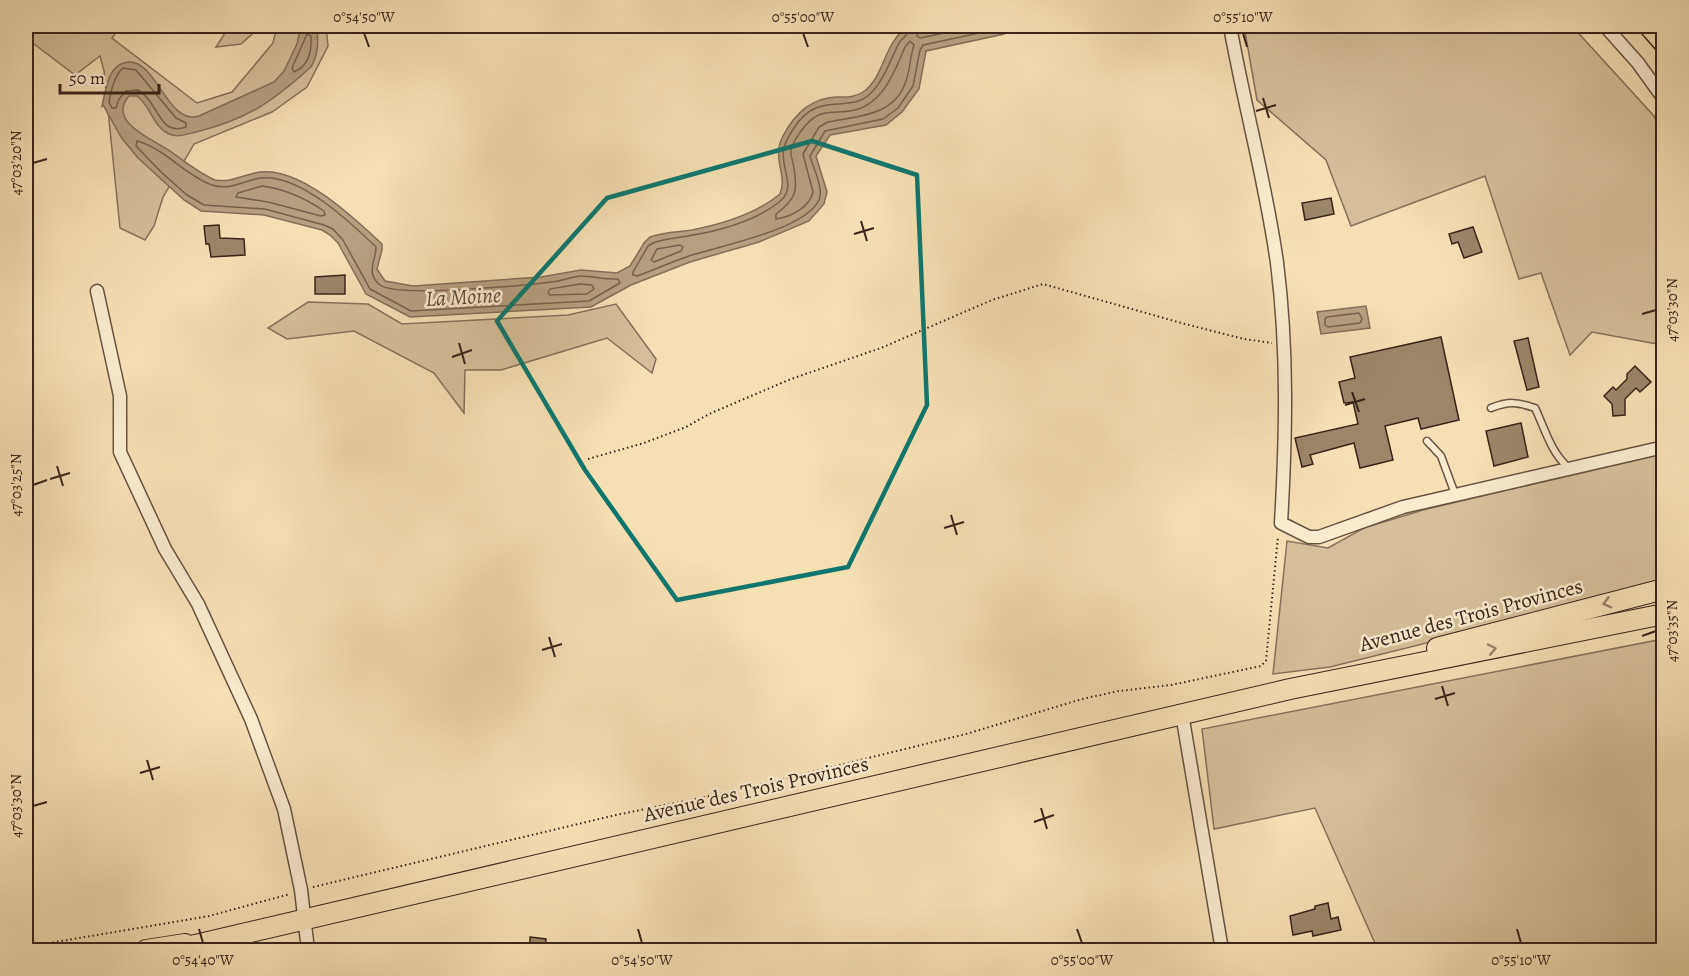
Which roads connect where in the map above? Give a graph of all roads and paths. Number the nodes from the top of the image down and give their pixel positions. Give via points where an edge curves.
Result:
1 (1230, 26) edge
2 (1605, 26) edge
3 (1650, 26) edge
4 (1664, 42) edge
5 (1664, 99) edge
6 (97, 291) dead end
7 (1284, 344) junction
8 (1491, 408) dead end
9 (1427, 441) dead end
10 (1664, 447) edge
11 (588, 459) dead end
12 (1570, 468) junction
13 (1455, 494) junction
14 (1281, 523) junction
15 (1664, 589) edge
16 (1664, 614) edge
17 (1290, 689) junction
18 (1182, 714) junction
19 (301, 890) junction
20 (303, 920) junction
21 (232, 937) junction
22 (26, 947) edge
23 (146, 951) edge
24 (174, 951) edge
25 (308, 951) edge
26 (1222, 951) edge

1 - 7 street via 1276,262
2 - 5 street
3 - 4 highway
6 - 19 street via 120,396 120,452 165,549 198,604 251,719 284,809
7 - 11 path via 1244,339 1043,284 992,300 881,348 791,379 644,444
7 - 14 street via 1287,397
8 - 12 lane via 1505,402 1535,408 1553,449
9 - 13 lane via 1442,456
10 - 12 street
12 - 13 street
13 - 14 street via 1403,507 1319,537 1309,537
14 - 19 path via 1276,541 1266,661 1261,666 1082,699 966,734 730,792
15 -> 17 main road, Avenue des Trois Provinces
17 -> 16 main road, Avenue des Trois Provinces
17 - 18 main road, Avenue des Trois Provinces
18 - 20 main road, Avenue des Trois Provinces
18 - 26 street
19 - 20 street
19 - 22 path via 209,916
20 - 21 main road, Avenue des Trois Provinces
20 - 25 street
21 - 23 main road, Avenue des Trois Provinces
21 - 24 main road, Avenue des Trois Provinces

